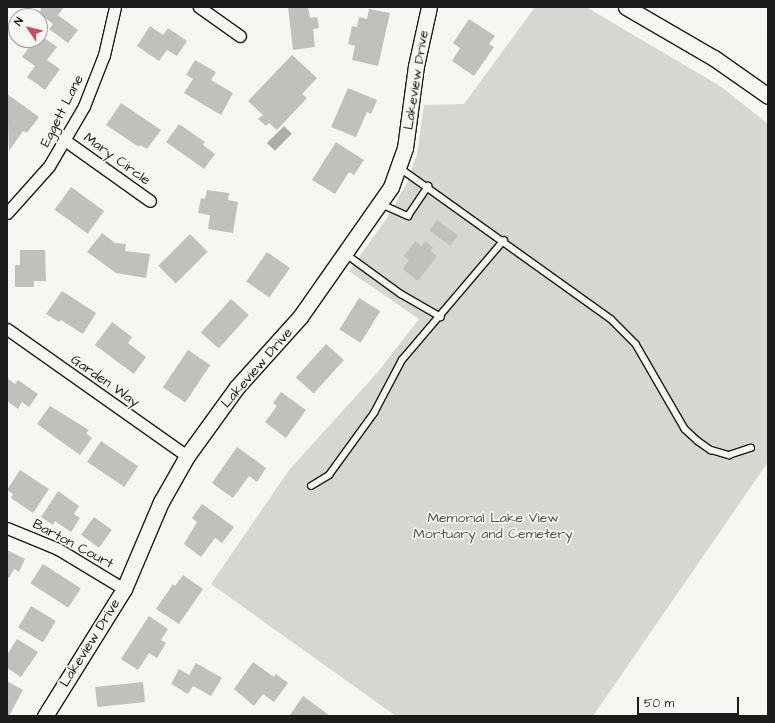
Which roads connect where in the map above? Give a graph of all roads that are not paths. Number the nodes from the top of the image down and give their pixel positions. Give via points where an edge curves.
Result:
1 (115, 7) edge
2 (199, 7) edge
3 (429, 7) edge
4 (626, 7) edge
5 (240, 36) dead end
6 (768, 96) edge
7 (66, 141) junction
8 (400, 167) junction
9 (428, 186) junction
10 (150, 201) dead end
11 (381, 204) junction
12 (7, 213) edge
13 (504, 240) junction
14 (346, 254) junction
15 (441, 317) junction
16 (7, 330) edge
17 (751, 448) dead end
18 (187, 456) junction
19 (311, 486) dead end
20 (7, 528) edge
21 (124, 589) junction
22 (45, 716) edge

1 - 7 street, Eggett Lane via 98,73
2 - 5 street
3 - 8 street, Lakeview Drive
4 - 6 street via 714,58
7 - 10 street, Mary Circle
7 - 12 street, Eggett Lane via 43,174
8 - 9 lane
8 - 11 street, Lakeview Drive
9 - 11 lane via 408,216
9 - 13 lane
11 - 14 street, Lakeview Drive
13 - 15 lane
13 - 17 lane via 625,332 636,344 690,435 720,453 729,455
14 - 15 lane via 401,294
14 - 18 street, Lakeview Drive via 290,330 237,387
15 - 19 lane via 398,365 374,414 329,475
16 - 18 street, Garden Way
18 - 21 street, Lakeview Drive via 161,502
20 - 21 street, Barton Court via 58,549
21 - 22 street, Lakeview Drive

